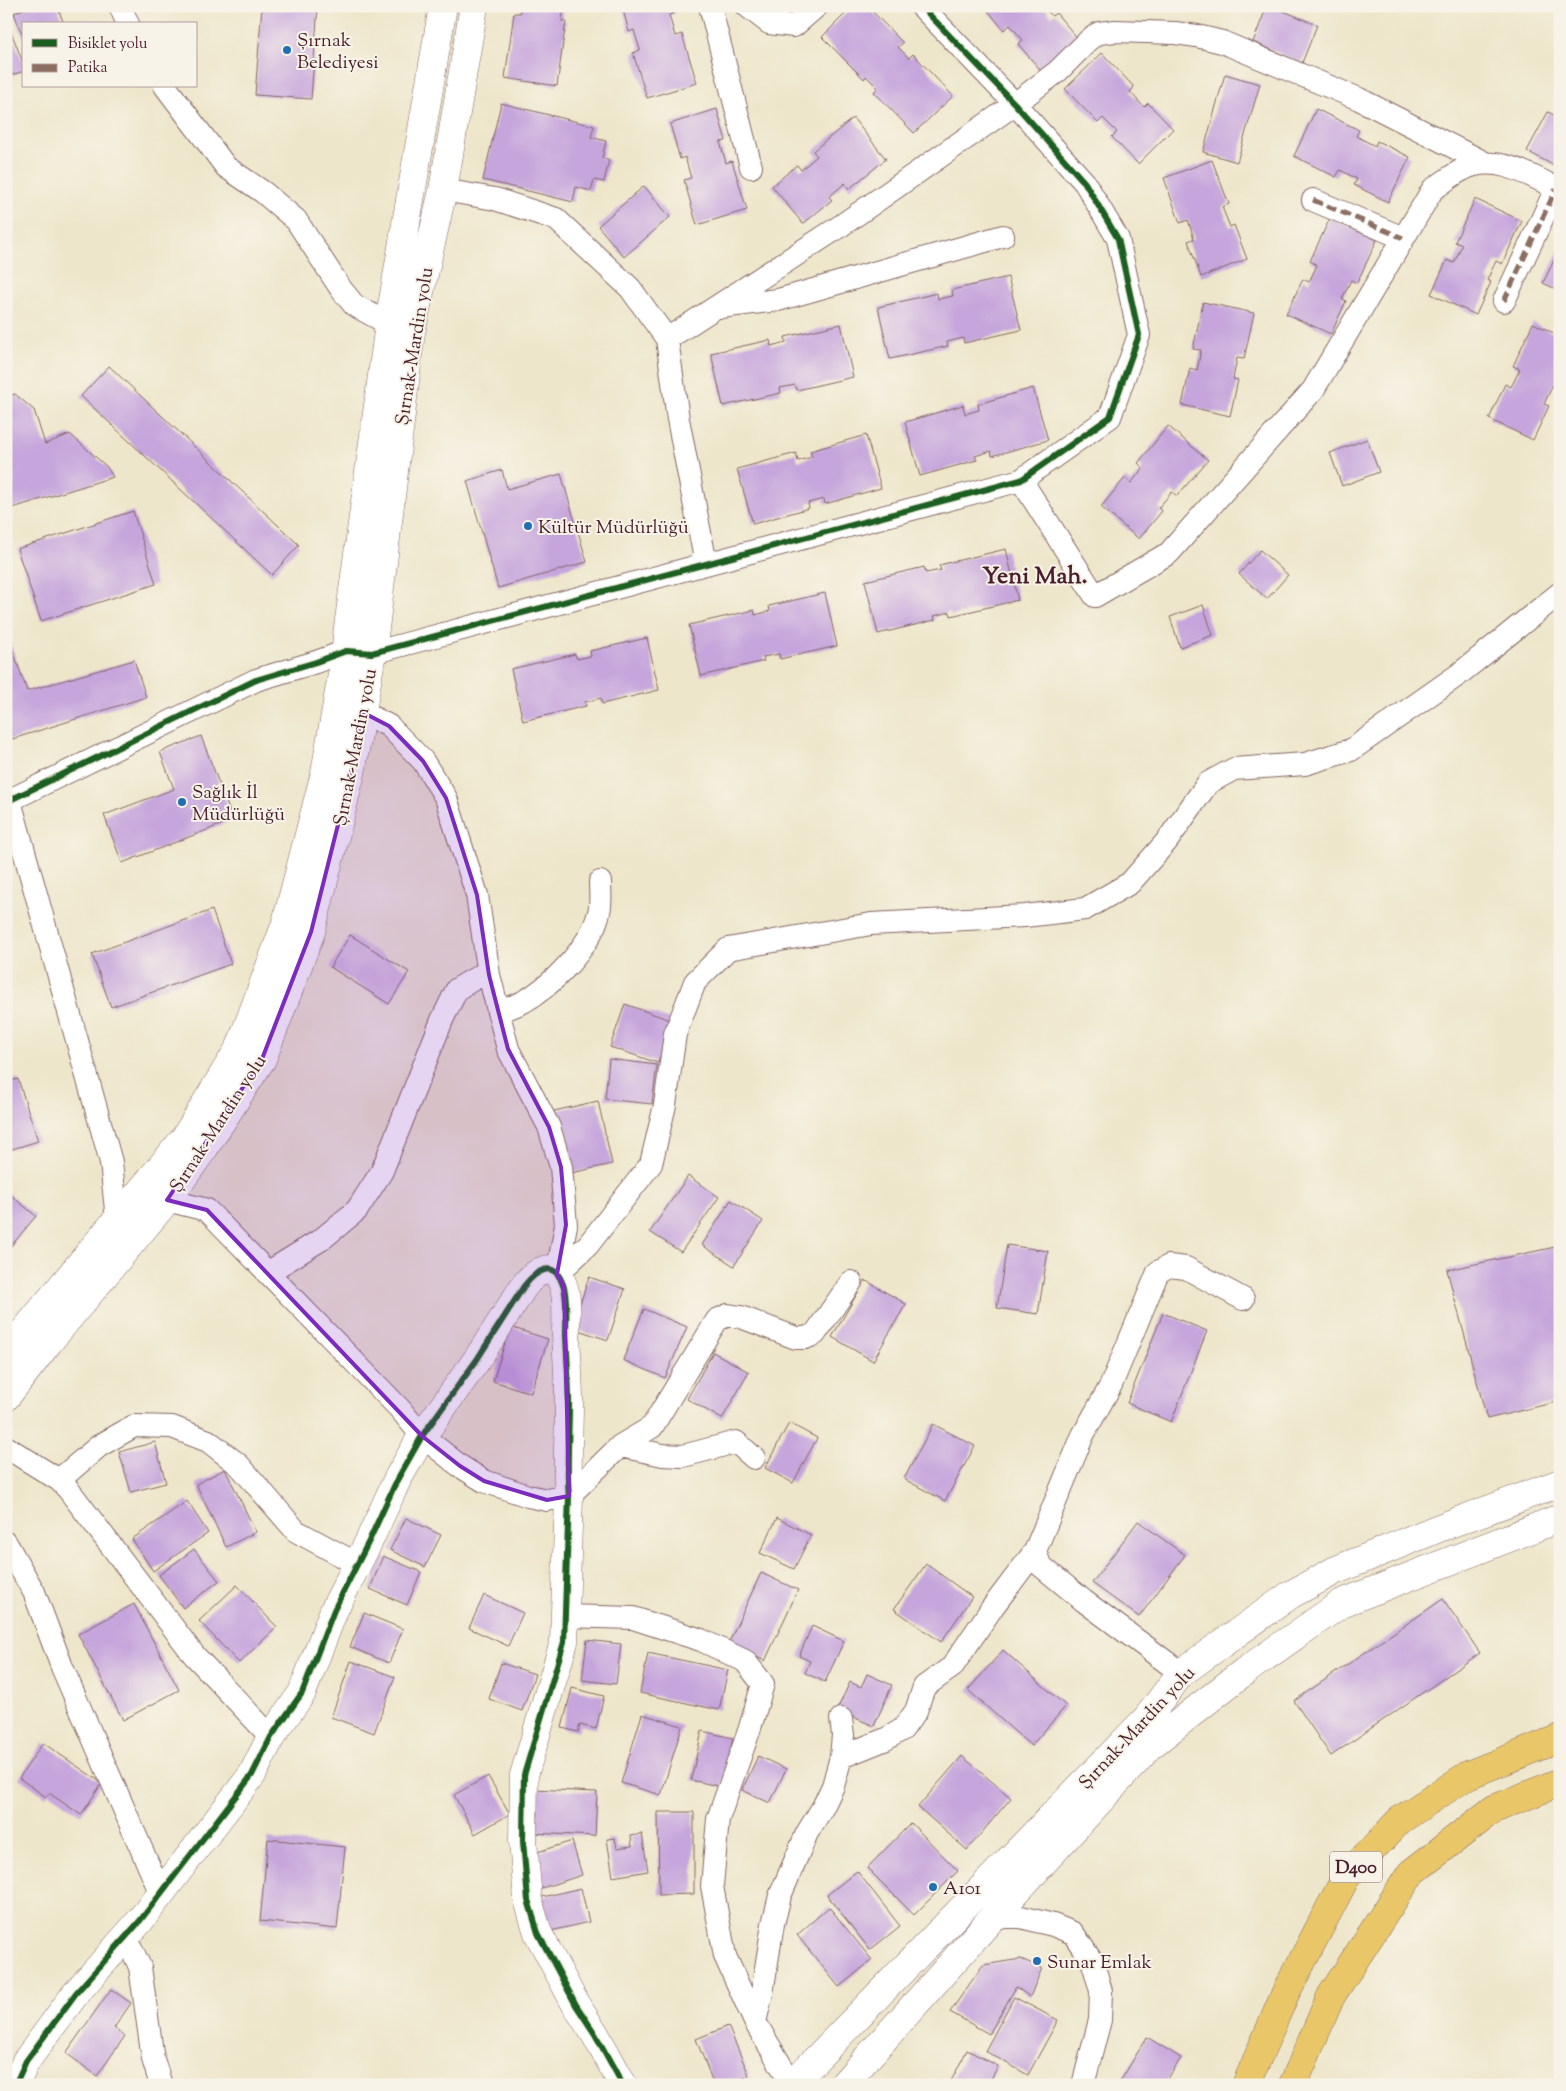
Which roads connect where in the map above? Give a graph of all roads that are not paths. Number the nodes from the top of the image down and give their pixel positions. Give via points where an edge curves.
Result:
1 (120, 6) edge
2 (443, 6) edge
3 (474, 6) edge
4 (710, 6) edge
5 (747, 6) edge
6 (817, 6) edge
7 (921, 6) edge
8 (127, 22) edge
9 (167, 88) edge
10 (1014, 104) junction
11 (1485, 163) junction
12 (751, 167) dead end
13 (1558, 189) edge
14 (443, 190) junction
15 (1313, 200) dead end
16 (1003, 236) dead end
17 (1403, 238) junction
18 (1504, 301) dead end
19 (715, 308) junction
20 (389, 324) junction
21 (667, 339) junction
22 (1021, 480) junction
23 (706, 564) junction
24 (1560, 593) edge
25 (359, 652) junction
26 (362, 712) junction
27 (8, 802) edge
28 (600, 882) dead end
29 (489, 975) junction
30 (498, 1012) junction
31 (167, 1200) junction
32 (117, 1220) junction
33 (267, 1273) junction
34 (557, 1274) junction
35 (851, 1282) dead end
36 (1243, 1299) dead end
37 (6, 1353) edge
38 (6, 1397) edge
39 (422, 1436) junction
40 (620, 1446) junction
41 (6, 1447) edge
42 (754, 1458) dead end
43 (59, 1480) junction
44 (1560, 1483) edge
45 (569, 1496) junction
46 (1560, 1518) edge
47 (6, 1543) edge
48 (1035, 1551) junction
49 (358, 1564) junction
50 (566, 1616) junction
51 (1181, 1673) junction
52 (841, 1719) dead end
53 (272, 1737) junction
54 (1560, 1738) edge
55 (841, 1757) junction
56 (1560, 1782) edge
57 (161, 1894) junction
58 (993, 1917) junction
59 (126, 1937) junction
60 (755, 2022) junction
61 (792, 2084) edge
62 (15, 2085) edge
63 (161, 2085) edge
64 (623, 2085) edge
65 (843, 2085) edge
66 (1083, 2085) edge
67 (1246, 2085) edge
68 (1293, 2085) edge

1 - 8 street
2 - 20 street, Şırnak-Mardin yolu
3 - 14 street, Şırnak-Mardin yolu
4 - 12 street
5 - 6 street via 769,24 794,26
7 - 10 street
9 - 20 street via 226,167 296,220 354,305
10 - 11 street via 1099,34 1115,31 1197,36 1222,42 1359,99
10 - 19 street via 842,225
10 - 22 street via 1085,183 1118,239 1139,335 1110,417
11 - 13 street via 1513,167
11 - 17 street via 1463,169 1433,189
13 - 18 street
14 - 21 street via 495,199 556,219 630,288
14 - 25 street, Şırnak-Mardin yolu via 411,332
15 - 17 street
16 - 19 street via 778,300
17 - 22 street via 1313,390 1169,553 1095,596
19 - 21 street
20 - 25 street, Şırnak-Mardin yolu via 347,635
21 - 23 street via 678,419
22 - 23 street
23 - 25 street
24 - 34 street via 1458,675 1351,750 1305,764 1234,769 1208,783 1167,841 1130,883 1084,909 1025,916 871,924 728,950 695,982 675,1034 665,1105 651,1164 588,1245
25 - 26 street, Şırnak-Mardin yolu
25 - 27 street via 256,680
25 - 32 street, Şırnak-Mardin yolu via 289,913 240,1048 184,1139
26 - 29 street via 389,726 423,761 446,798 477,895
26 - 31 street, Şırnak-Mardin yolu via 351,774 311,932 262,1059
27 - 32 street via 111,1162
28 - 30 street via 599,915 579,952 551,983 523,1002
29 - 30 street
29 - 33 street via 480,975 457,990 382,1171 357,1210 322,1239
30 - 34 street via 508,1049 549,1127 561,1167 566,1225
31 - 33 street via 206,1210
31 - 38 street, Şırnak-Mardin yolu
32 - 37 street, Şırnak-Mardin yolu
33 - 39 street via 400,1409
34 - 39 street via 548,1269 532,1275
34 - 45 street via 564,1286
35 - 40 street via 815,1334 805,1338 796,1338 741,1317 728,1315 717,1320 652,1427
36 - 48 street via 1186,1268 1169,1266 1158,1272 1112,1385 1083,1435
39 - 45 street via 484,1480 547,1500
39 - 49 street via 396,1480
40 - 42 street via 663,1456 683,1456 736,1442
40 - 45 street
41 - 43 street
43 - 49 street via 99,1446 134,1426 172,1427 208,1441 239,1465 296,1531
43 - 53 street via 194,1656
44 - 51 street, Şırnak-Mardin yolu via 1334,1571 1290,1595
45 - 50 street
46 - 58 street, Şırnak-Mardin yolu via 1342,1603 1245,1671 1151,1745
47 - 57 street via 34,1592 62,1667
48 - 51 street via 1040,1565 1084,1602
48 - 55 street via 952,1667 924,1687 916,1711 903,1729
49 - 53 street via 334,1610 302,1693
50 - 60 street via 633,1618 701,1640 745,1661 763,1684 718,1818 712,1886 725,1956
50 - 64 street via 564,1642 524,1775 522,1841 528,1900 542,1941
51 - 61 street, Şırnak-Mardin yolu via 1147,1718
52 - 55 street
53 - 57 street via 252,1775
54 - 67 highway, D400 via 1468,1775 1400,1820 1346,1878 1286,1992
55 - 60 street via 824,1807 807,1833 780,1896
56 - 68 highway, D400 via 1494,1809 1410,1873 1331,1996
57 - 59 street
58 - 65 street, Şırnak-Mardin yolu
58 - 66 street via 1021,1917 1073,1933 1093,1964 1100,1991 1100,2020
59 - 62 street via 76,1993 26,2061
59 - 63 street via 140,1967 153,2059
60 - 61 street

